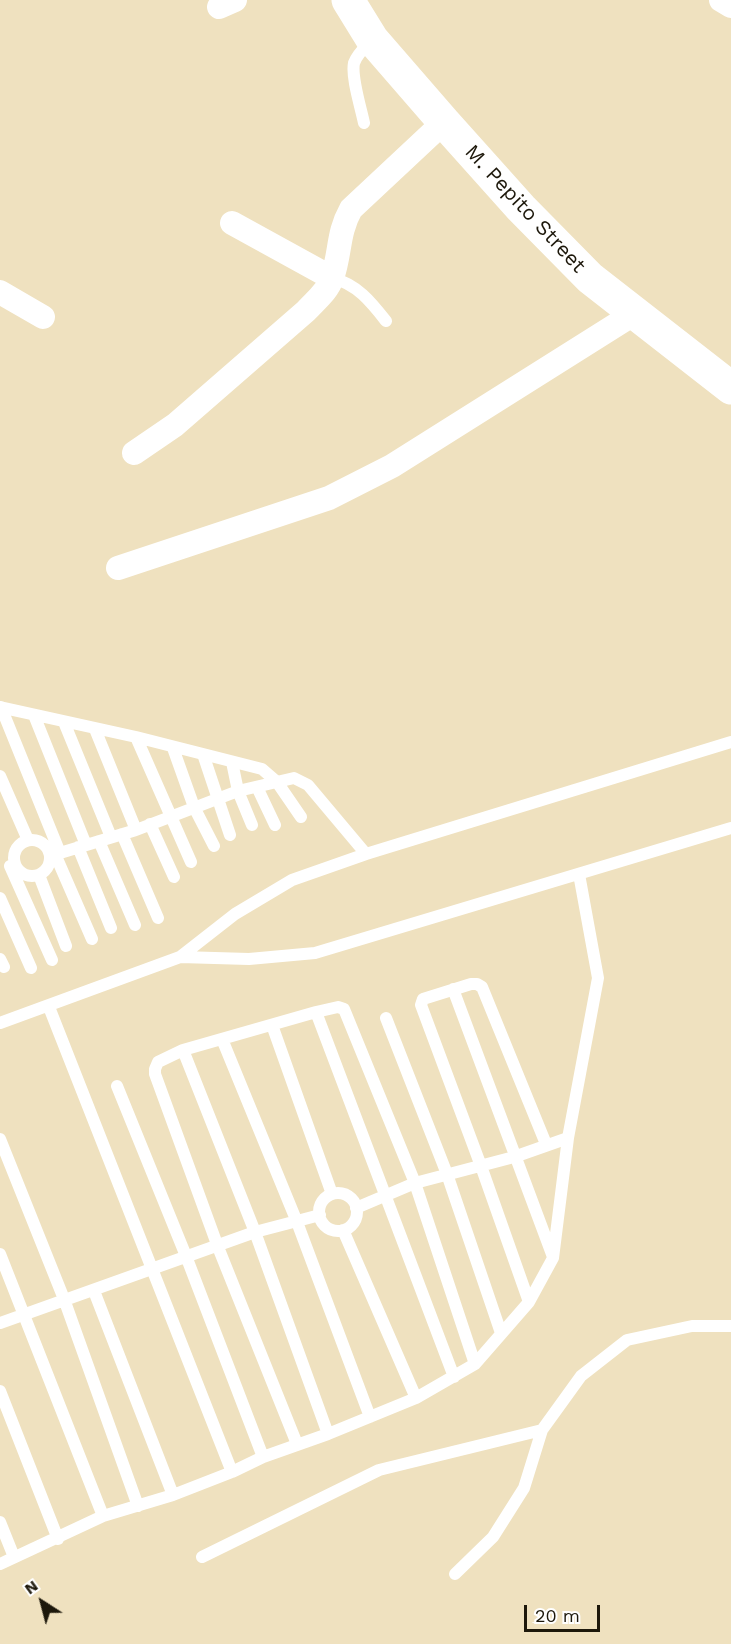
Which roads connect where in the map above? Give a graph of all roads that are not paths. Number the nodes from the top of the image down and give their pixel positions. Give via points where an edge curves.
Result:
1 (348, 0) edge
2 (721, 0) edge
3 (731, 6) edge
4 (372, 39) junction
5 (444, 122) junction
6 (364, 123) dead end
7 (232, 223) dead end
8 (332, 278) junction
9 (0, 292) edge
10 (635, 313) junction
11 (43, 317) dead end
12 (386, 321) dead end
13 (731, 388) edge
14 (134, 453) dead end
15 (118, 568) dead end
16 (1, 707) edge
17 (34, 715) junction
18 (64, 722) junction
19 (94, 729) junction
20 (136, 737) junction
21 (731, 742) edge
22 (173, 748) junction
23 (203, 754) junction
24 (232, 762) junction
25 (0, 776) edge
26 (277, 782) junction
27 (257, 787) junction
28 (238, 791) junction
29 (218, 798) junction
30 (194, 807) junction
31 (170, 817) junction
32 (301, 817) dead end
33 (150, 824) junction
34 (252, 825) dead end
35 (275, 825) dead end
36 (731, 828) edge
37 (136, 830) junction
38 (230, 834) dead end
39 (111, 838) junction
40 (28, 840) junction
41 (82, 846) junction
42 (214, 846) dead end
43 (55, 854) junction
44 (366, 854) junction
45 (191, 862) dead end
46 (6, 866) edge
47 (579, 874) junction
48 (39, 875) junction
49 (174, 877) dead end
50 (0, 898) edge
51 (158, 918) dead end
52 (135, 925) dead end
53 (111, 927) dead end
54 (92, 939) dead end
55 (66, 946) dead end
56 (180, 957) junction
57 (52, 960) dead end
58 (31, 968) dead end
59 (453, 989) junction
60 (49, 1007) junction
61 (316, 1012) junction
62 (386, 1018) dead end
63 (0, 1023) edge
64 (272, 1025) junction
65 (222, 1040) junction
66 (183, 1050) junction
67 (117, 1086) dead end
68 (568, 1138) junction
69 (0, 1139) edge
70 (546, 1144) junction
71 (514, 1157) junction
72 (481, 1166) junction
73 (447, 1174) junction
74 (415, 1183) junction
75 (332, 1194) junction
76 (384, 1194) junction
77 (356, 1208) junction
78 (320, 1215) junction
79 (297, 1222) junction
80 (343, 1230) junction
81 (255, 1232) junction
82 (218, 1246) junction
83 (0, 1254) edge
84 (186, 1256) junction
85 (553, 1258) junction
86 (152, 1271) junction
87 (94, 1291) junction
88 (64, 1299) junction
89 (529, 1302) junction
90 (25, 1314) junction
91 (0, 1323) edge
92 (731, 1326) edge
93 (501, 1333) junction
94 (475, 1364) junction
95 (454, 1377) junction
96 (0, 1391) edge
97 (416, 1398) junction
98 (370, 1417) junction
99 (542, 1431) junction
100 (328, 1434) junction
101 (297, 1444) junction
102 (263, 1457) junction
103 (232, 1472) junction
104 (173, 1495) junction
105 (138, 1506) junction
106 (103, 1516) junction
107 (0, 1522) edge
108 (58, 1539) junction
109 (14, 1557) junction
110 (202, 1557) dead end
111 (0, 1564) edge
112 (455, 1574) dead end

1 - 4 street, M. Pepito Street
2 - 3 street
4 - 5 street, M. Pepito Street
4 - 6 lane via 354,63
5 - 8 street via 351,209 342,224
5 - 10 street, M. Pepito Street via 590,278
7 - 8 street
8 - 12 lane via 363,294
8 - 14 street via 306,311 175,425
9 - 11 street
10 - 13 street, M. Pepito Street
10 - 15 street via 392,466 329,498
16 - 17 lane
16 - 43 lane
17 - 18 lane
17 - 41 lane
18 - 19 lane
18 - 39 lane
19 - 20 lane
19 - 37 lane
20 - 22 lane
20 - 31 lane
21 - 44 lane
22 - 23 lane
22 - 30 lane
23 - 24 lane
23 - 29 lane
24 - 26 lane via 262,769
24 - 28 lane
25 - 40 lane
26 - 27 lane
26 - 32 lane
26 - 44 lane via 294,778 308,785
27 - 28 lane
27 - 35 lane
28 - 29 lane
28 - 34 lane
29 - 30 lane
29 - 38 lane
30 - 31 lane
30 - 42 lane
31 - 33 lane
31 - 45 lane
33 - 37 lane
33 - 49 lane
36 - 47 lane
37 - 39 lane
39 - 41 lane
39 - 51 lane
39 - 52 lane
40 - 43 lane via 40,841
40 - 46 lane via 17,846
41 - 43 lane
41 - 53 lane
43 - 48 lane
43 - 54 lane
44 - 56 lane via 292,880 235,914
46 - 48 lane via 27,876
46 - 57 lane
47 - 56 lane via 315,953 249,959
47 - 68 lane via 598,978
48 - 55 lane
50 - 58 lane
56 - 60 lane
59 - 70 lane via 471,984 482,987
59 - 71 lane
59 - 72 lane via 423,999 421,1005
60 - 63 lane
60 - 86 lane
61 - 64 lane
61 - 74 lane via 344,1009
61 - 76 lane
62 - 73 lane
64 - 65 lane
64 - 75 lane
65 - 66 lane
65 - 79 lane
66 - 81 lane
66 - 82 lane via 158,1062 155,1074
67 - 84 lane
68 - 70 lane
68 - 85 lane
69 - 88 lane
70 - 71 lane
71 - 72 lane
71 - 85 lane
72 - 73 lane
72 - 89 lane
73 - 74 lane
73 - 93 lane
74 - 76 lane
74 - 94 lane
75 - 77 lane via 350,1197
75 - 78 lane via 322,1203
76 - 77 lane
76 - 95 lane
77 - 80 lane via 355,1220
78 - 79 lane
78 - 80 lane via 330,1229
79 - 81 lane
79 - 98 lane
80 - 97 lane
81 - 82 lane
81 - 100 lane
82 - 84 lane
82 - 101 lane
83 - 90 lane
84 - 86 lane
84 - 102 lane
85 - 89 lane
86 - 87 lane
86 - 103 lane
87 - 88 lane
87 - 104 lane
88 - 90 lane
88 - 105 lane
89 - 93 lane
90 - 91 lane
90 - 106 lane
92 - 99 lane via 692,1326 627,1340 580,1376
93 - 94 lane
94 - 95 lane
95 - 97 lane
96 - 108 lane
97 - 98 lane
98 - 100 lane
99 - 110 lane via 379,1470
99 - 112 lane via 524,1488 494,1537
100 - 101 lane
101 - 102 lane
102 - 103 lane
103 - 104 lane
104 - 105 lane
105 - 106 lane
106 - 108 lane
107 - 109 lane
108 - 109 lane
109 - 111 lane

